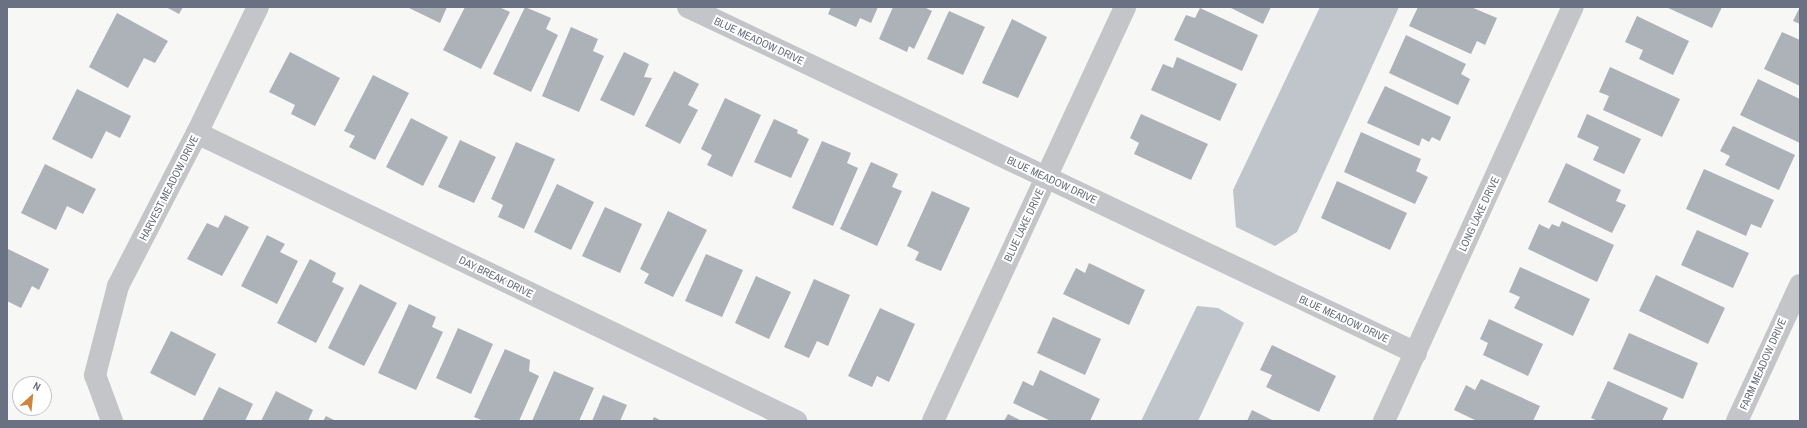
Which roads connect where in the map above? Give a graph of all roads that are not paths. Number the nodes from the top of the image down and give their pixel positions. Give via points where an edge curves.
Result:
1 (258, 7) edge
2 (688, 7) edge
3 (1125, 7) edge
4 (1573, 7) edge
5 (197, 133) junction
6 (1046, 177) junction
7 (1800, 285) edge
8 (1416, 352) junction
9 (112, 421) edge
10 (796, 421) edge
11 (932, 421) edge
12 (1384, 421) edge
13 (1737, 421) edge

1 - 5 street, HARVEST MEADOW DRIVE
2 - 6 street, BLUE MEADOW DRIVE
3 - 6 street, BLUE LAKE DRIVE
4 - 8 street, LONG LAKE DRIVE
5 - 9 street, HARVEST MEADOW DRIVE via 118,286 95,375
5 - 10 street, DAY BREAK DRIVE
6 - 8 street, BLUE MEADOW DRIVE
6 - 11 street, BLUE LAKE DRIVE
7 - 13 street, FARM MEADOW DRIVE
8 - 12 street, LONG LAKE DRIVE

